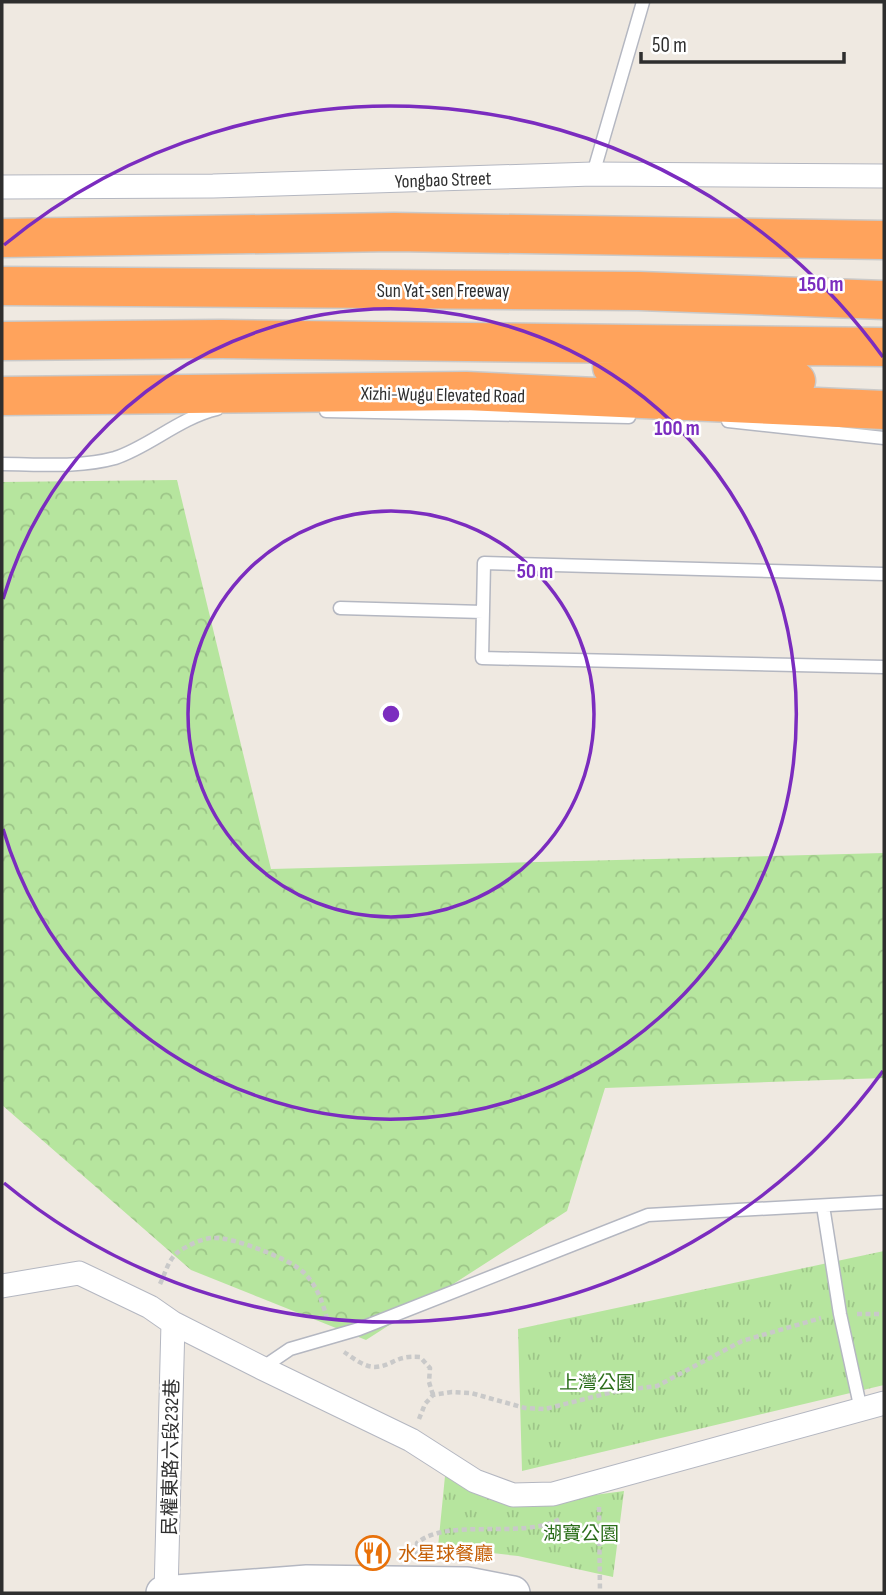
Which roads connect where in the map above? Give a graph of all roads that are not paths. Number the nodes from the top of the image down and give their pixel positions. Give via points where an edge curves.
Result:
1 (643, 2) edge
2 (593, 174) junction
3 (884, 176) edge
4 (2, 187) edge
5 (2, 238) edge
6 (884, 240) edge
7 (2, 286) edge
8 (879, 298) edge
9 (2, 341) edge
10 (512, 342) junction
11 (884, 347) edge
12 (884, 391) edge
13 (2, 396) edge
14 (232, 409) dead end
15 (884, 410) edge
16 (315, 411) dead end
17 (636, 417) dead end
18 (719, 420) dead end
19 (884, 438) edge
20 (2, 464) edge
21 (884, 574) edge
22 (340, 608) dead end
23 (483, 612) junction
24 (884, 667) edge
25 (884, 1202) edge
26 (823, 1206) junction
27 (2, 1286) edge
28 (173, 1323) junction
29 (262, 1368) junction
30 (884, 1404) edge
31 (861, 1410) junction
32 (165, 1593) edge
33 (513, 1593) edge

1 - 2 lane
2 - 3 street, Yongbao Street
2 - 4 street, Yongbao Street via 213,186
5 - 6 highway via 394,232
7 - 8 highway, Sun Yat-sen Freeway via 639,291
9 - 10 highway
10 - 11 highway
10 - 12 highway via 591,365
13 - 15 highway, Xizhi-Wugu Elevated Road via 466,391
14 - 20 lane via 200,413 116,457 87,463
16 - 17 lane
18 - 19 lane
21 - 23 lane via 484,563
22 - 23 lane
23 - 24 lane via 482,658
25 - 26 lane
26 - 29 lane via 648,1215 359,1329 290,1349
26 - 31 lane
27 - 28 street via 79,1273
28 - 29 street
28 - 32 street, 民權東路六段232巷
29 - 31 street via 411,1440 475,1481 513,1495 553,1494
30 - 31 street
32 - 33 main road via 307,1582 467,1584

